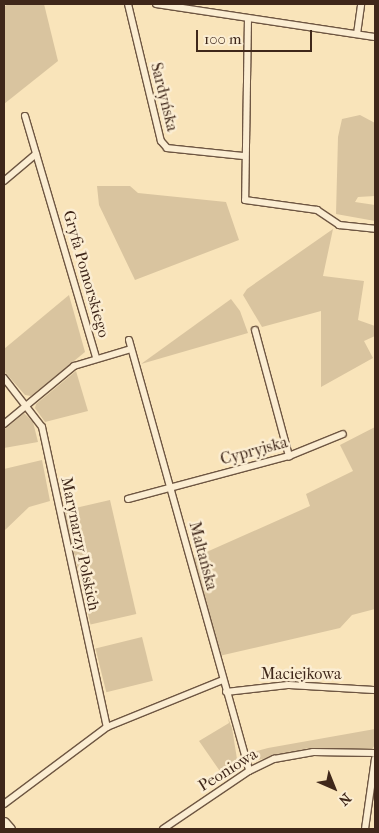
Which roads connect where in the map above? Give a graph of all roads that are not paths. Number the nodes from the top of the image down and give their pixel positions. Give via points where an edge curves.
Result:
1 (128, 4) edge
2 (156, 4) edge
3 (362, 4) edge
4 (248, 18) junction
5 (357, 34) junction
6 (375, 37) edge
7 (25, 116) dead end
8 (36, 154) junction
9 (243, 156) junction
10 (4, 181) edge
11 (375, 229) edge
12 (255, 330) dead end
13 (128, 340) dead end
14 (131, 349) junction
15 (96, 358) junction
16 (4, 378) edge
17 (27, 405) junction
18 (4, 424) edge
19 (343, 434) dead end
20 (289, 456) junction
21 (170, 488) junction
22 (128, 499) dead end
23 (223, 680) junction
24 (375, 690) edge
25 (226, 692) junction
26 (107, 727) junction
27 (375, 753) edge
28 (375, 759) edge
29 (249, 771) junction
30 (4, 804) edge
31 (4, 822) edge
32 (10, 829) edge
33 (163, 829) edge
34 (365, 829) edge

1 - 9 street, Sardyńska via 161,142 167,148
2 - 4 street
3 - 5 street
4 - 5 street
4 - 9 street
5 - 6 street
7 - 8 street, Gryfa Pomorskiego
8 - 10 street
8 - 15 street, Gryfa Pomorskiego
9 - 11 street via 243,195 247,201 317,210 339,225
12 - 20 street
13 - 14 street, Maltańska
14 - 15 street
14 - 21 street, Maltańska
15 - 17 street, Gryfa Pomorskiego via 74,366
16 - 17 street, Marynarzy Polskich
17 - 18 street, Gryfa Pomorskiego
17 - 26 street, Marynarzy Polskich via 42,427
19 - 20 street, Cypryjska
20 - 21 street, Cypryjska
21 - 22 street, Cypryjska
21 - 23 street, Maltańska
23 - 25 street, Maltańska
23 - 26 street
24 - 25 street, Maciejkowa via 297,685
25 - 29 street, Maltańska
26 - 30 street
27 - 29 street, Peoniowa via 298,754
28 - 34 street
29 - 33 street, Peoniowa
31 - 32 street

